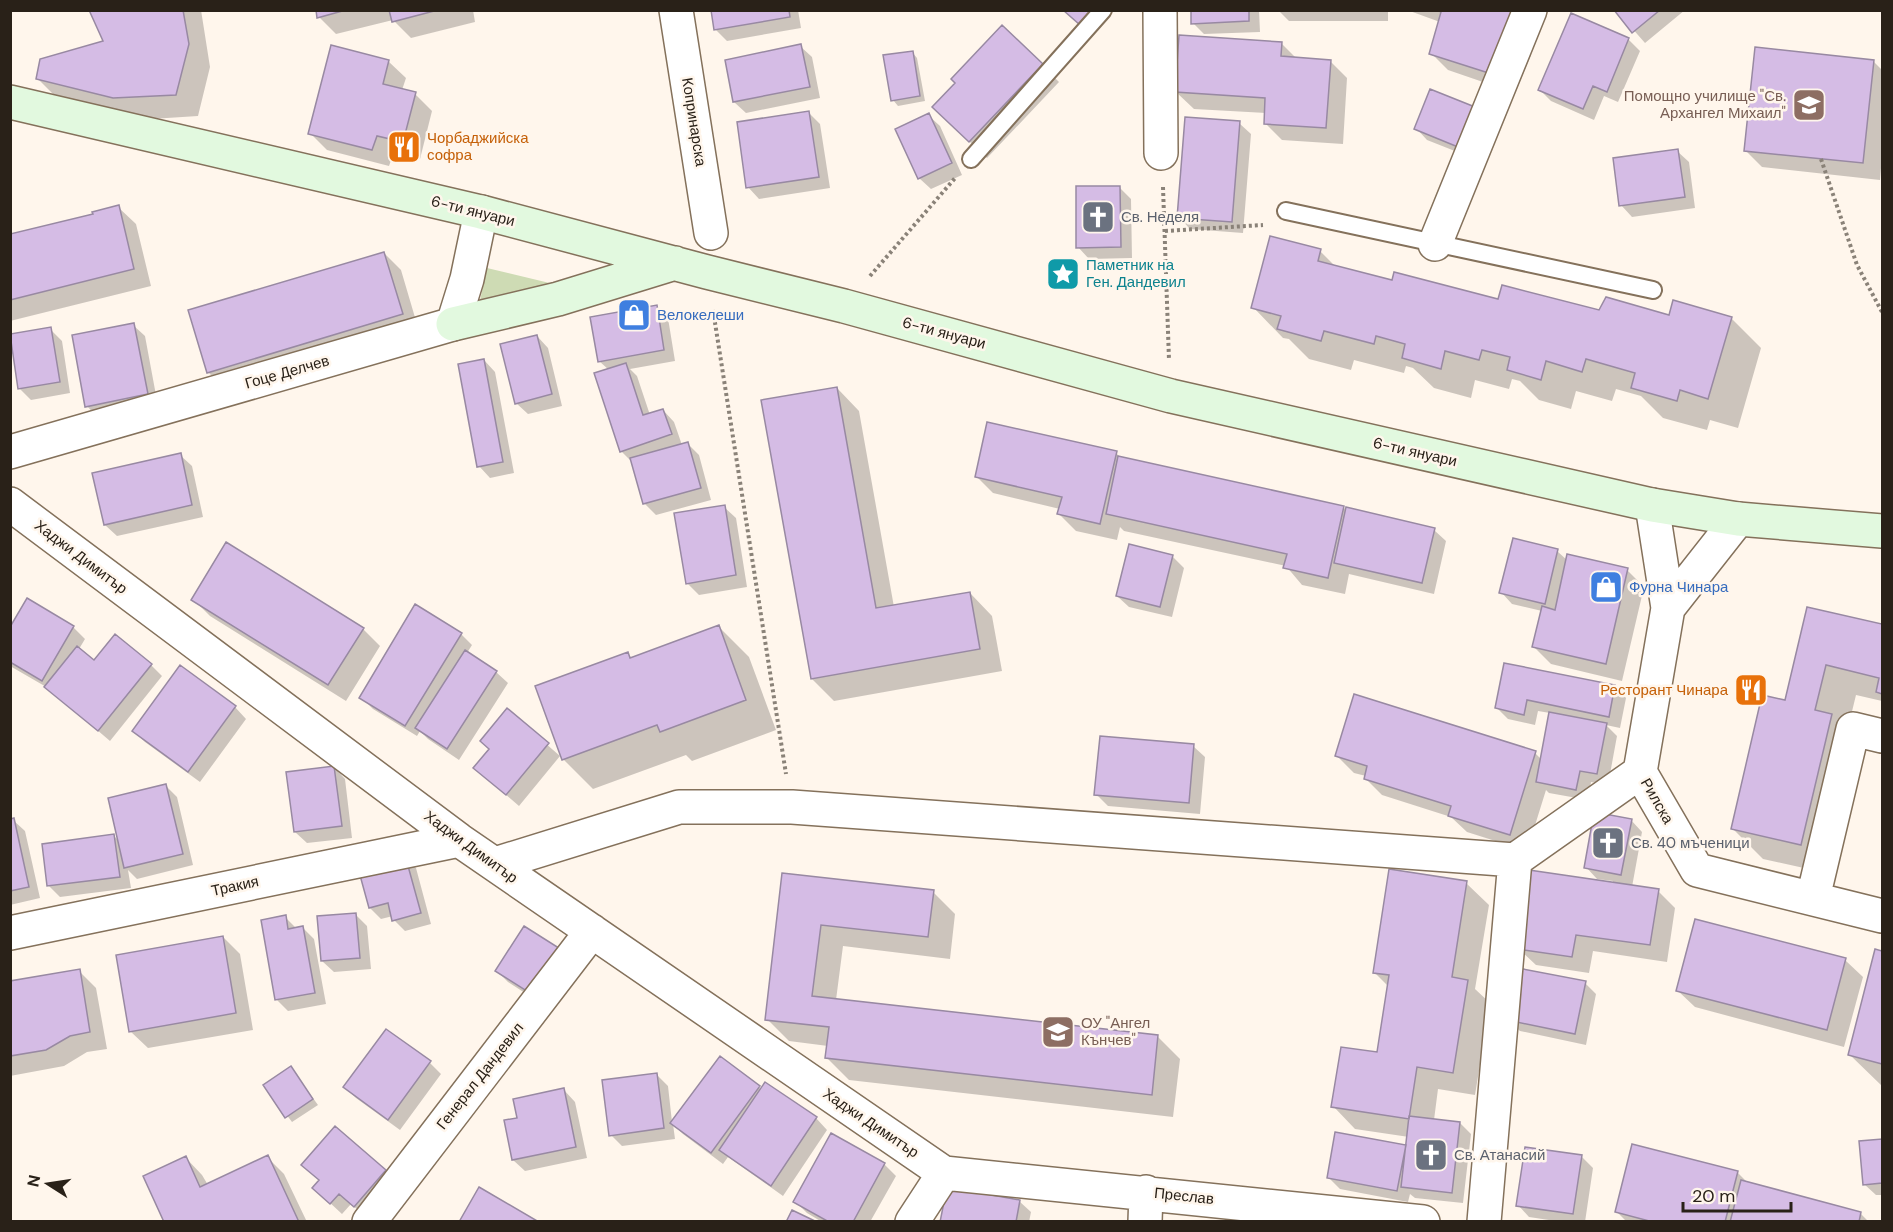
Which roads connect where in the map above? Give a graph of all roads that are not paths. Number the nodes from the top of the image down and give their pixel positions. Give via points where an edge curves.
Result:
1 (676, 10) edge
2 (1103, 10) edge
3 (1160, 10) edge
4 (1530, 10) edge
5 (10, 102) edge
6 (1161, 153) road end
7 (971, 159) road end
8 (1286, 211) dead end
9 (481, 212) junction
10 (711, 234) dead end
11 (1435, 244) junction
12 (675, 263) junction
13 (1653, 290) dead end
14 (453, 324) junction
15 (10, 452) edge
16 (10, 504) edge
17 (1652, 505) junction
18 (1738, 519) junction
19 (1882, 531) edge
20 (1668, 609) junction
21 (1882, 736) edge
22 (1640, 772) junction
23 (459, 840) junction
24 (1515, 860) junction
25 (495, 864) junction
26 (1813, 898) junction
27 (1882, 916) edge
28 (592, 932) junction
29 (10, 933) edge
30 (944, 1173) junction
31 (1146, 1207) edge
32 (369, 1221) edge
33 (912, 1221) edge
34 (1423, 1221) edge
35 (1484, 1221) edge

1 - 10 street, Копринарска
2 - 7 lane
3 - 6 street
4 - 11 street
5 - 9 main road, 6-ти януари
8 - 11 lane
9 - 12 main road, 6-ти януари
9 - 14 street
11 - 13 lane
12 - 14 main road via 558,299
12 - 17 main road, 6-ти януари via 1171,396
14 - 15 street, Гоце Делчев
16 - 23 street, Хаджи Димитър
17 - 18 main road, 6-ти януари
17 - 20 street
18 - 19 main road, 6-ти януари
18 - 20 street
20 - 22 street, Рилска
21 - 26 street via 1853,729
22 - 24 street
22 - 26 street, Рилска via 1697,870
23 - 25 street, Хаджи Димитър
23 - 29 street, Тракия
24 - 25 street via 792,807 679,807
24 - 35 street
25 - 28 street, Хаджи Димитър
26 - 27 street, Рилска
28 - 30 street, Хаджи Димитър
28 - 32 street, Генерал Дандевил
30 - 31 street, Преслав
30 - 33 street
31 - 34 street, Преслав

